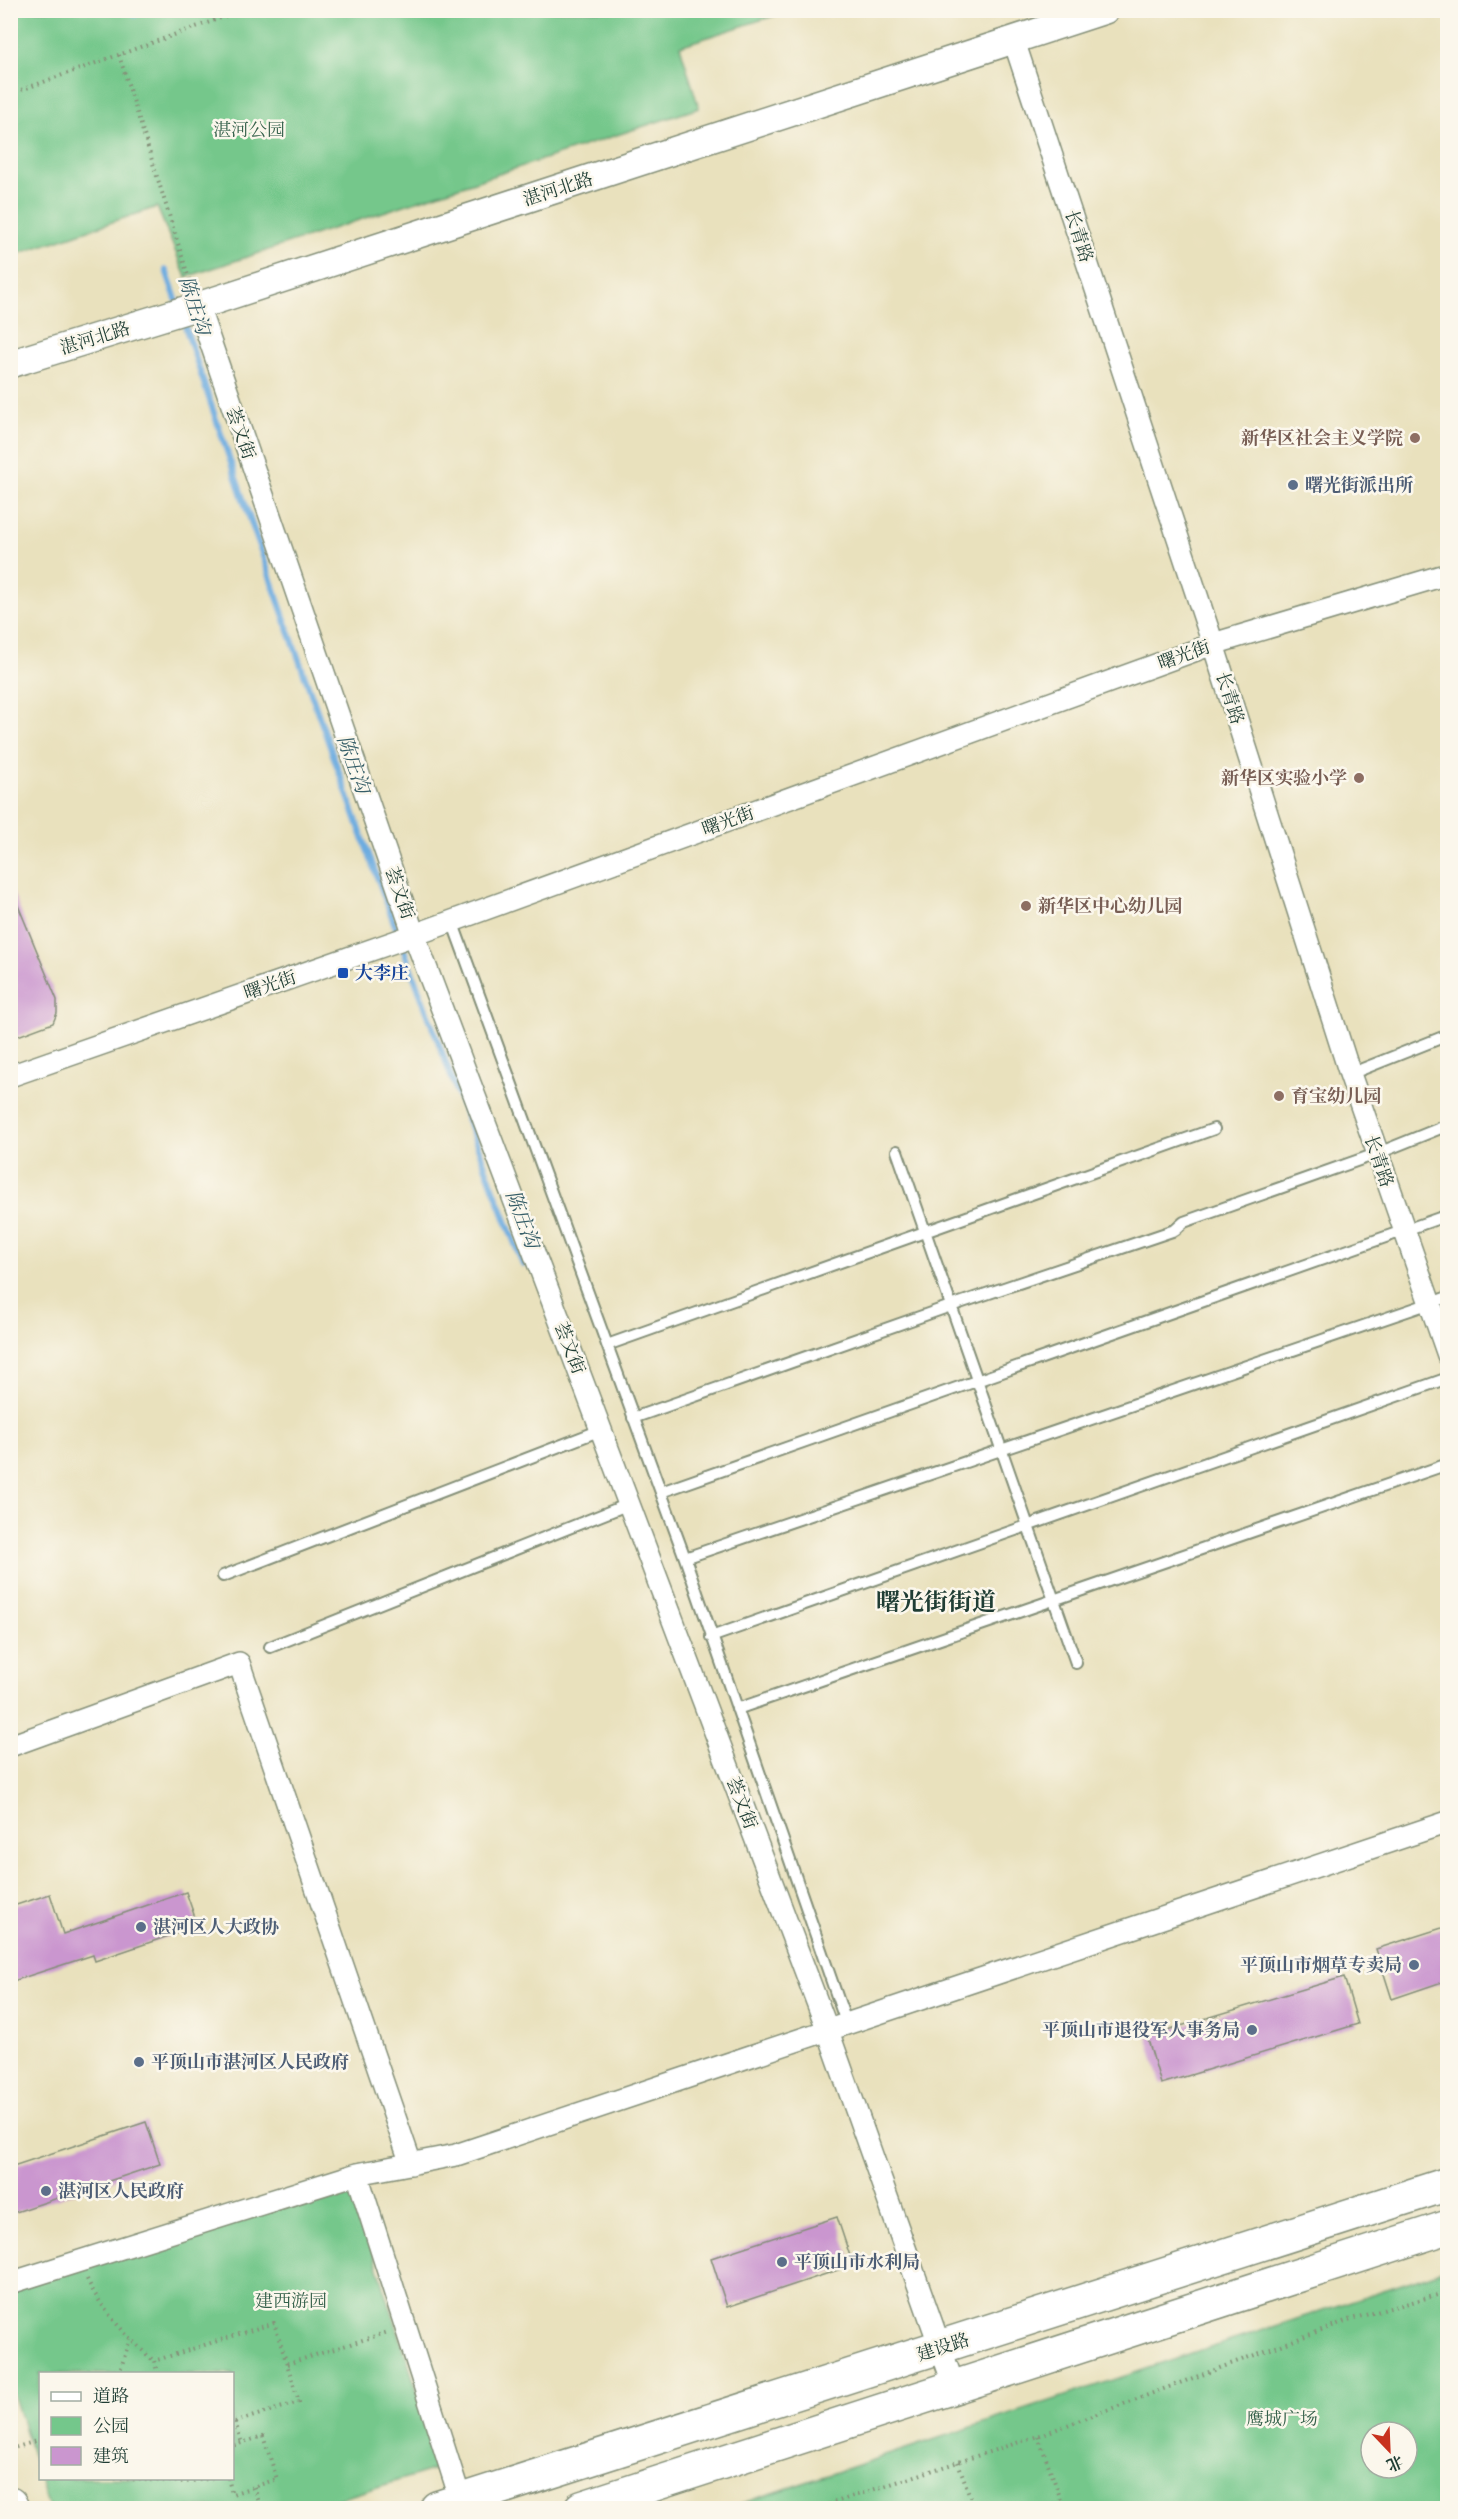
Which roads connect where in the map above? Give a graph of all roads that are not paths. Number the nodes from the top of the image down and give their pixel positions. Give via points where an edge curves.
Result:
1 (1105, 10) edge
2 (1014, 40) junction
3 (184, 310) junction
4 (10, 364) edge
5 (1448, 574) edge
6 (1213, 644) junction
7 (452, 921) junction
8 (402, 939) junction
9 (1448, 1035) edge
10 (1350, 1074) junction
11 (10, 1076) edge
12 (1448, 1125) edge
13 (1215, 1129) dead end
14 (897, 1151) dead end
15 (1376, 1154) junction
16 (1448, 1215) edge
17 (926, 1232) junction
18 (1403, 1232) junction
19 (1439, 1300) edge
20 (951, 1305) junction
21 (607, 1346) junction
22 (1448, 1355) edge
23 (1448, 1378) edge
24 (978, 1382) junction
25 (633, 1418) junction
26 (601, 1430) junction
27 (1002, 1450) junction
28 (1448, 1464) edge
29 (661, 1492) junction
30 (629, 1504) junction
31 (1028, 1526) junction
32 (685, 1558) junction
33 (224, 1576) dead end
34 (1054, 1600) junction
35 (711, 1637) junction
36 (270, 1647) dead end
37 (1076, 1663) dead end
38 (737, 1709) junction
39 (10, 1746) edge
40 (1448, 1822) edge
41 (838, 2028) junction
42 (411, 2164) junction
43 (357, 2174) junction
44 (1448, 2184) edge
45 (1448, 2227) edge
46 (10, 2283) edge
47 (940, 2348) junction
48 (954, 2386) junction
49 (10, 2504) edge
50 (449, 2505) edge
51 (12, 2508) edge
52 (581, 2508) edge

1 - 2 street, 湛河北路
2 - 3 street, 湛河北路
2 - 6 street, 长青路
3 - 4 street, 湛河北路
3 - 8 street, 荟文街
5 - 6 street, 曙光街
6 - 7 street, 曙光街
6 - 10 street, 长青路
7 - 8 street, 曙光街
7 - 21 lane
8 - 11 street, 曙光街
8 - 26 street, 荟文街
9 - 10 lane
10 - 15 street, 长青路
12 - 15 lane
13 - 17 lane
14 - 17 lane
15 - 18 street, 长青路
15 - 20 lane via 1184,1222 1175,1230
16 - 18 lane
17 - 20 lane
17 - 21 lane
18 - 19 street, 长青路
18 - 24 lane
19 - 22 street, 长青路
19 - 27 lane
20 - 24 lane
20 - 25 lane
21 - 25 lane
23 - 31 lane
24 - 27 lane
24 - 29 lane
25 - 29 lane
26 - 30 street, 荟文街
26 - 33 lane
27 - 31 lane
27 - 32 lane
28 - 34 lane
29 - 32 lane
30 - 36 lane
30 - 41 street, 荟文街
31 - 34 lane
31 - 35 lane
32 - 35 lane
34 - 37 lane
34 - 38 lane
35 - 38 lane
38 - 41 lane
39 - 42 street via 239,1663
40 - 41 street
41 - 42 street via 456,2155
41 - 47 street, 荟文街
42 - 43 street
43 - 46 street
43 - 50 street via 405,2327
44 - 47 main road, 建设路
45 - 48 main road
47 - 48 street, 荟文街
47 - 50 main road, 建设路
48 - 52 main road
49 - 51 main road

